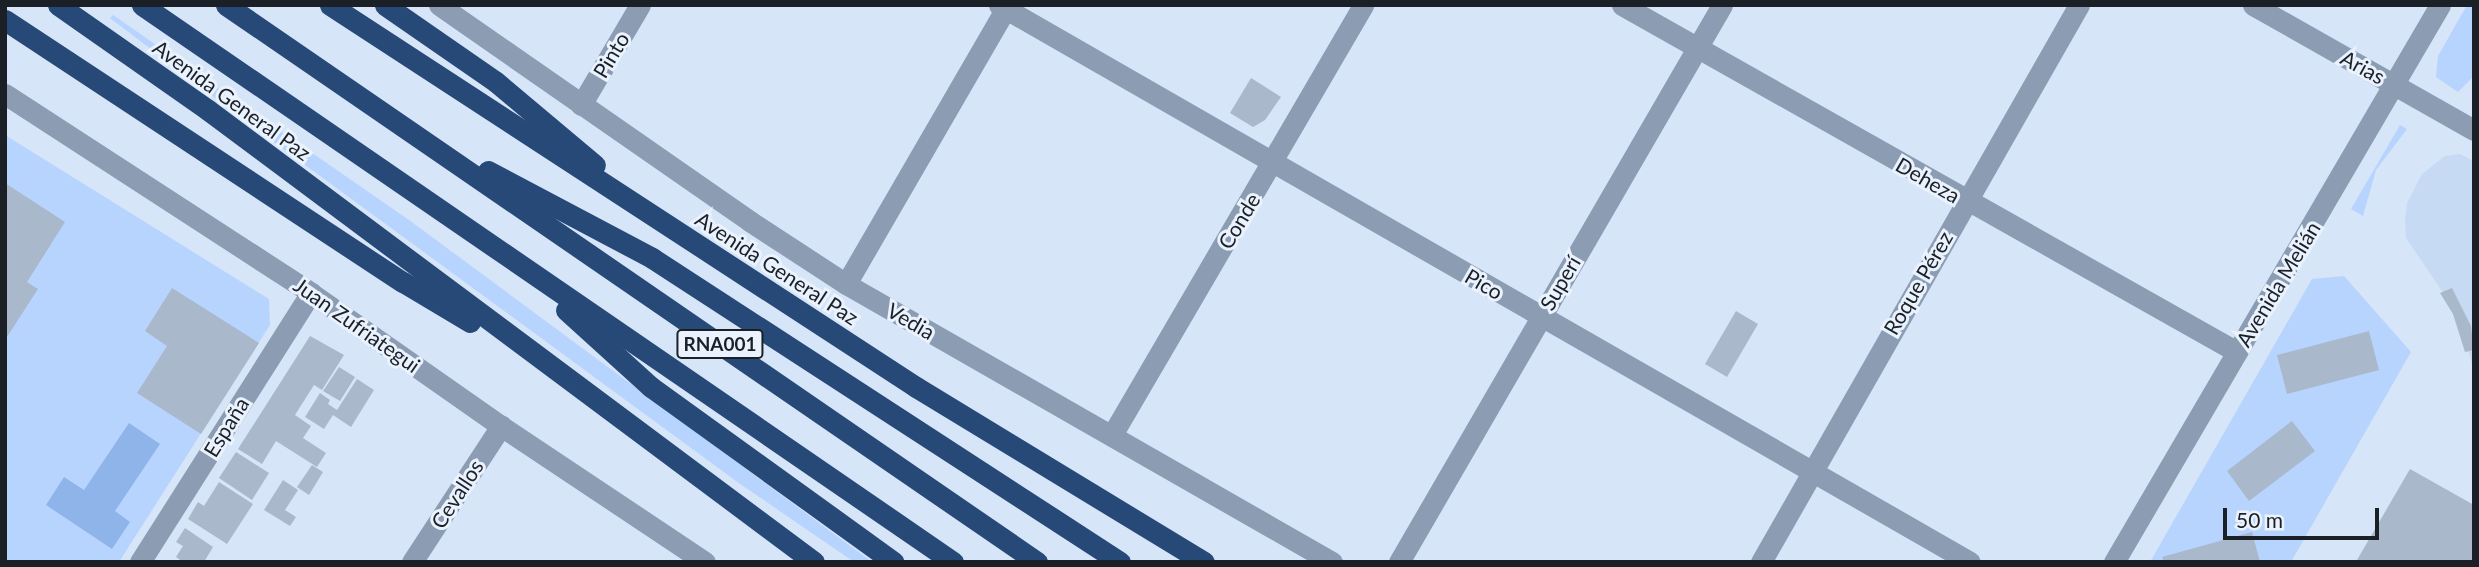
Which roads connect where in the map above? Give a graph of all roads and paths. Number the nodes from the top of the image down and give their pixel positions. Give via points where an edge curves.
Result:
1 (58, 5) edge
2 (142, 5) edge
3 (226, 5) edge
4 (330, 5) edge
5 (385, 5) edge
6 (439, 5) edge
7 (640, 5) edge
8 (1363, 5) edge
9 (1622, 5) edge
10 (1722, 5) edge
11 (2079, 5) edge
12 (2253, 5) edge
13 (2440, 5) edge
14 (1004, 7) edge
15 (5, 20) edge
16 (1695, 48) junction
17 (2393, 84) junction
18 (5, 93) edge
19 (581, 105) junction
20 (403, 126) junction
21 (2474, 130) edge
22 (1273, 162) junction
23 (1965, 201) junction
24 (669, 227) junction
25 (508, 257) junction
26 (846, 284) junction
27 (311, 293) junction
28 (1541, 317) junction
29 (2237, 352) junction
30 (559, 373) junction
31 (501, 426) junction
32 (1112, 435) junction
33 (1811, 471) junction
34 (697, 559) edge
35 (140, 562) edge
36 (412, 562) edge
37 (814, 562) edge
38 (894, 562) edge
39 (953, 562) edge
40 (1037, 562) edge
41 (1120, 562) edge
42 (1204, 562) edge
43 (1332, 562) edge
44 (1399, 562) edge
45 (1760, 562) edge
46 (1970, 562) edge
47 (2114, 562) edge

1 - 30 highway, Avenida General Paz via 208,110
2 - 25 highway, Avenida General Paz / RNA001
3 - 20 highway, RNA001
4 - 24 highway, Avenida General Paz
5 - 24 highway via 496,82
6 - 19 street, Vedia
7 - 19 street, Pinto
8 - 22 street, Conde
9 - 16 street, Deheza
10 - 16 street, Superí
11 - 23 street, Roque Pérez
12 - 17 street, Arias
13 - 17 street, Avenida Melián
14 - 22 street, Pico
14 - 26 street
15 - 30 highway via 403,282
16 - 23 street, Deheza
16 - 28 street, Superí
17 - 21 street, Arias
17 - 29 street, Avenida Melián
18 - 27 street, Juan Zufriategui
19 - 26 street, Vedia
20 - 40 highway, RNA001
20 - 41 highway via 652,258
22 - 28 street, Pico
22 - 32 street, Conde
23 - 29 street, Deheza
23 - 33 street, Roque Pérez
24 - 42 highway, Avenida General Paz via 916,387
25 - 38 highway via 651,387
25 - 39 highway, Avenida General Paz / RNA001
26 - 32 street, Vedia
27 - 31 street, Juan Zufriategui
27 - 35 street, España
28 - 33 street, Pico
28 - 44 street, Superí
29 - 47 street, Avenida Melián
30 - 37 highway, Avenida General Paz
31 - 34 street, Juan Zufriategui
31 - 36 street, Cevallos
32 - 43 street, Vedia
33 - 45 street, Roque Pérez
33 - 46 street, Pico

